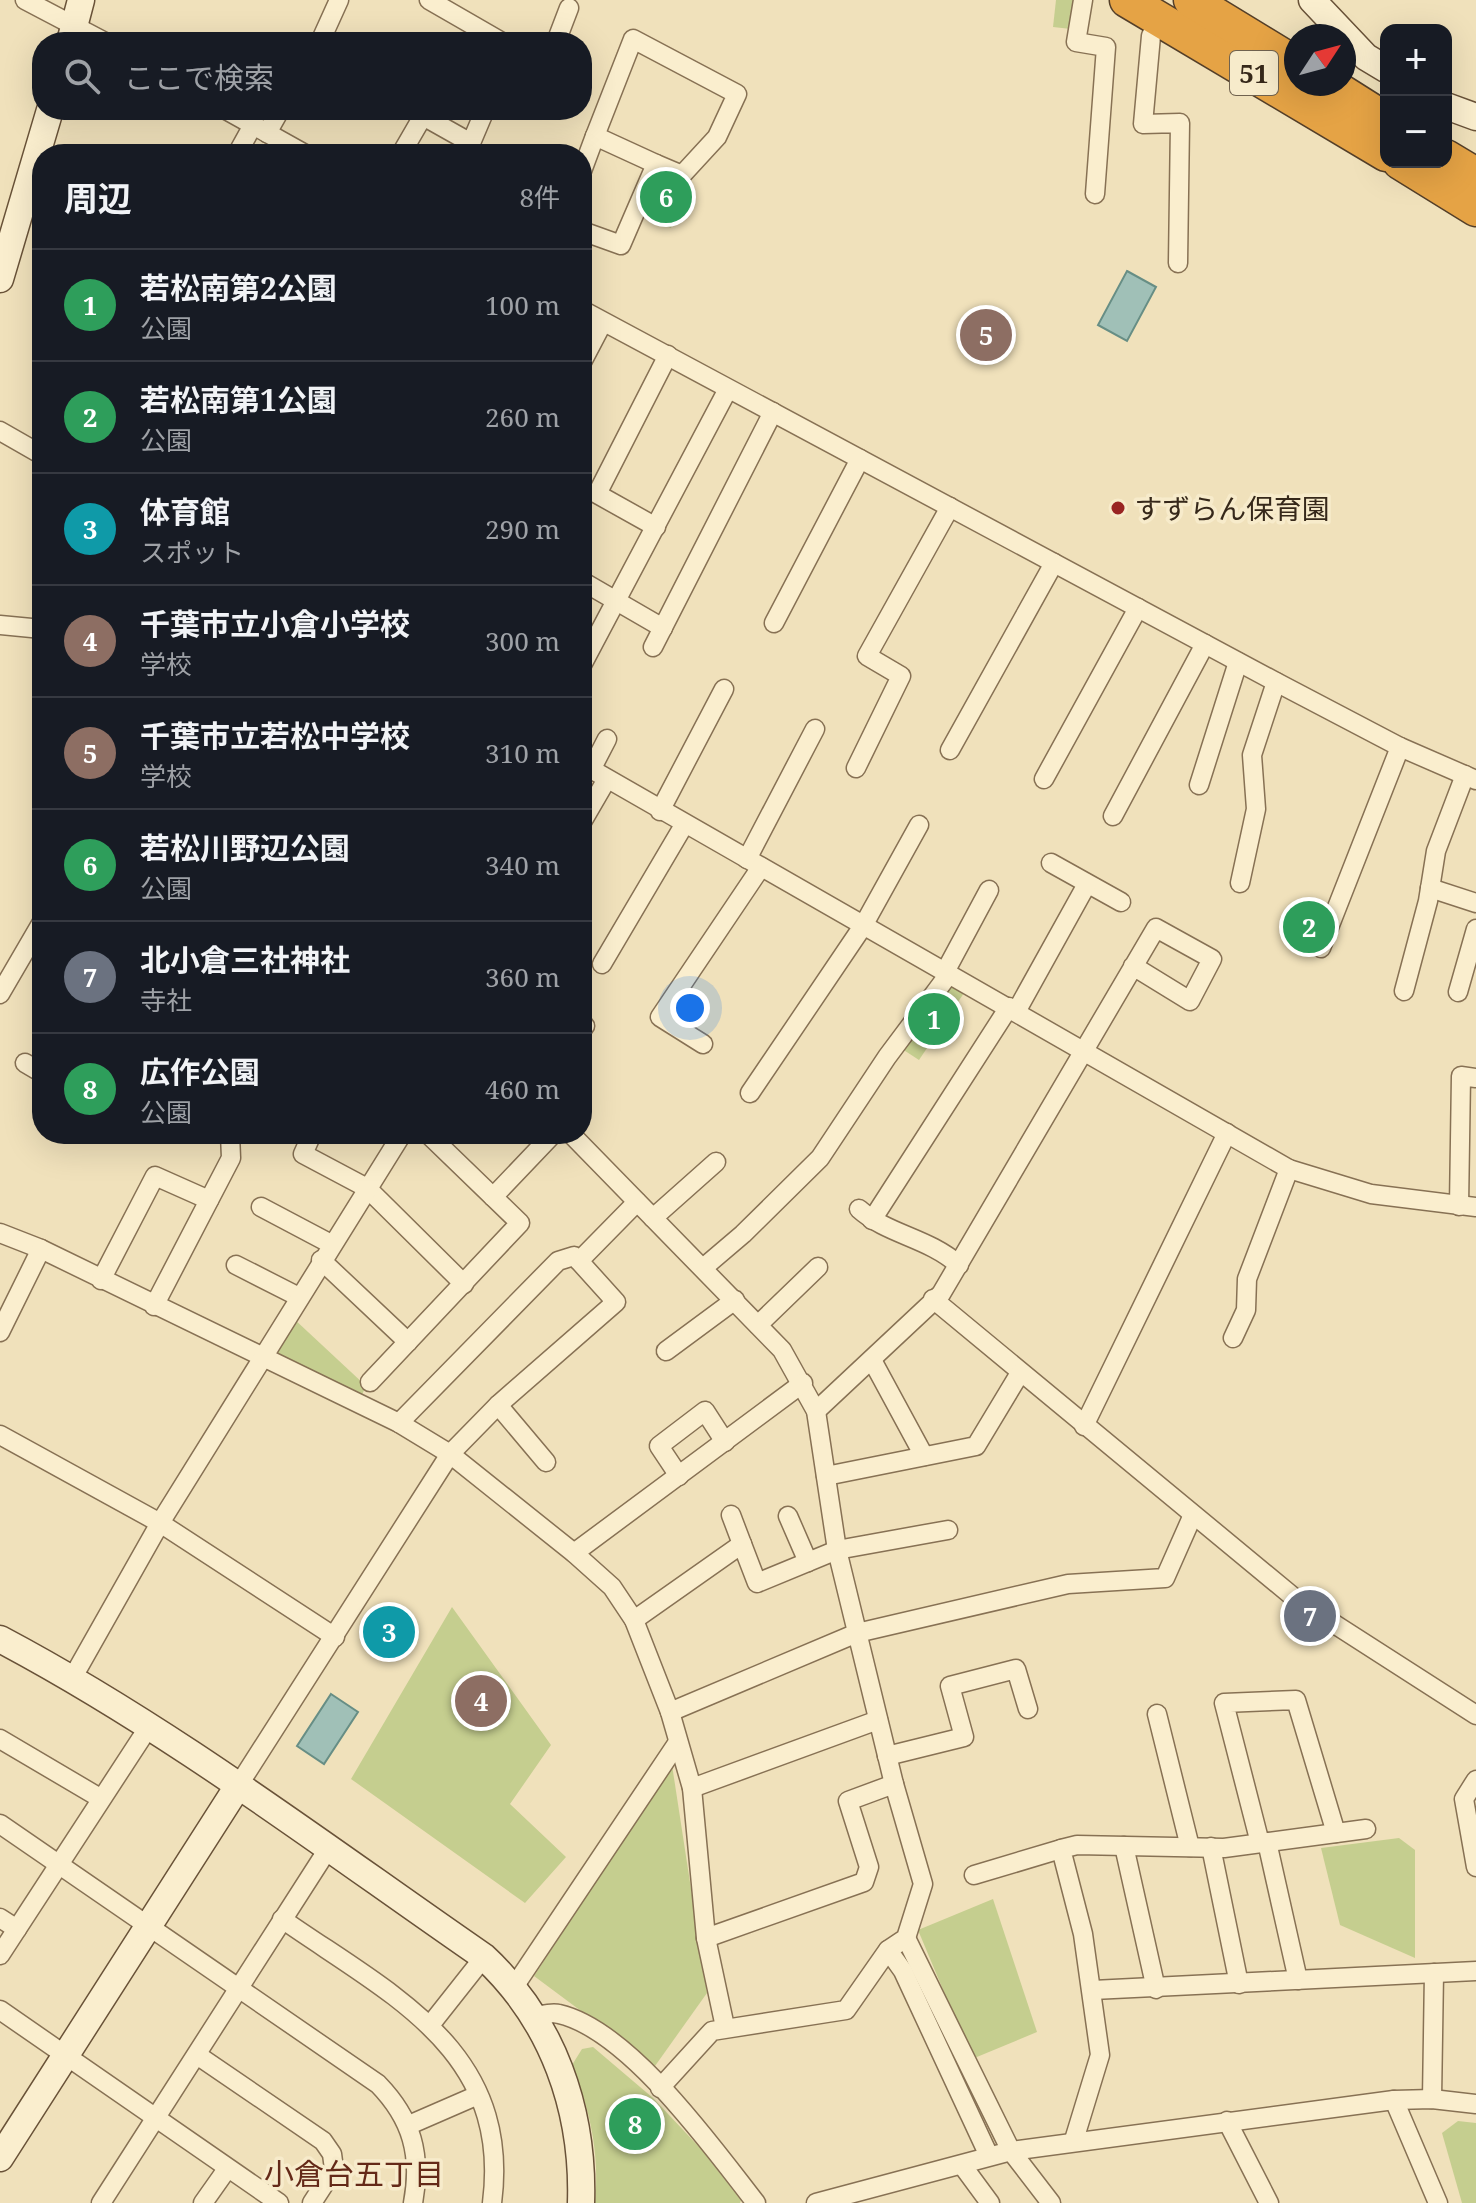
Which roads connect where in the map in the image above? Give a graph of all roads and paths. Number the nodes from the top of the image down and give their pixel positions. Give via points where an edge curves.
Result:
1 (25, 0) edge
2 (339, 0) edge
3 (429, 0) edge
4 (1083, 0) edge
5 (1127, 0) edge
6 (1191, 0) edge
7 (1312, 0) edge
8 (569, 8) dead end
9 (1165, 8) edge
10 (75, 22) edge
11 (325, 32) edge
12 (485, 32) edge
13 (560, 32) edge
14 (1284, 57) edge
15 (1380, 65) edge
16 (1348, 96) edge
17 (1452, 108) edge
18 (1380, 116) edge
19 (1476, 117) edge
20 (47, 120) edge
21 (244, 120) edge
22 (269, 120) edge
23 (415, 120) edge
24 (430, 120) edge
25 (481, 120) edge
26 (260, 129) junction
27 (595, 136) junction
28 (40, 144) edge
29 (246, 144) edge
30 (287, 144) edge
31 (405, 144) edge
32 (592, 144) edge
33 (1380, 150) edge
34 (1452, 161) edge
35 (656, 164) junction
36 (1410, 168) edge
37 (32, 171) edge
38 (1476, 175) edge
39 (1095, 194) dead end
40 (1476, 209) edge
41 (592, 235) edge
42 (1178, 263) dead end
43 (0, 279) edge
44 (592, 316) edge
45 (603, 322) junction
46 (592, 343) edge
47 (668, 355) junction
48 (728, 389) junction
49 (773, 412) junction
50 (0, 431) edge
51 (32, 449) edge
52 (860, 459) junction
53 (950, 507) junction
54 (656, 527) junction
55 (1054, 563) junction
56 (592, 587) edge
57 (616, 601) junction
58 (1138, 608) junction
59 (774, 623) dead end
60 (0, 625) edge
61 (32, 628) edge
62 (663, 628) junction
63 (1205, 644) junction
64 (592, 646) edge
65 (653, 647) dead end
66 (1238, 662) junction
67 (1276, 682) junction
68 (724, 689) dead end
69 (815, 729) dead end
70 (607, 739) dead end
71 (1400, 747) junction
72 (950, 750) dead end
73 (856, 768) dead end
74 (593, 771) edge
75 (1470, 777) edge
76 (1044, 779) dead end
77 (1199, 785) dead end
78 (660, 811) junction
79 (1113, 816) dead end
80 (684, 825) junction
81 (919, 825) dead end
82 (754, 863) junction
83 (1051, 863) dead end
84 (1240, 883) dead end
85 (1087, 884) junction
86 (1430, 888) junction
87 (989, 890) dead end
88 (1121, 902) dead end
89 (1476, 903) edge
90 (863, 926) junction
91 (1476, 929) edge
92 (32, 939) edge
93 (1321, 948) dead end
94 (602, 964) dead end
95 (1133, 966) dead end
96 (947, 973) junction
97 (1404, 991) dead end
98 (1458, 992) dead end
99 (0, 994) edge
100 (1012, 1009) junction
101 (703, 1044) dead end
102 (1084, 1050) junction
103 (1476, 1078) edge
104 (750, 1093) dead end
105 (1227, 1133) junction
106 (230, 1144) edge
107 (308, 1144) edge
108 (396, 1144) edge
109 (438, 1144) edge
110 (543, 1144) edge
111 (581, 1144) edge
112 (716, 1162) dead end
113 (1289, 1169) junction
114 (367, 1188) junction
115 (493, 1197) junction
116 (209, 1200) junction
117 (637, 1202) junction
118 (261, 1207) dead end
119 (1468, 1207) edge
120 (653, 1218) junction
121 (0, 1233) edge
122 (41, 1249) junction
123 (326, 1252) junction
124 (579, 1261) junction
125 (236, 1265) dead end
126 (959, 1265) junction
127 (818, 1267) dead end
128 (703, 1268) junction
129 (101, 1280) junction
130 (464, 1284) junction
131 (299, 1297) junction
132 (933, 1299) junction
133 (735, 1300) junction
134 (154, 1306) junction
135 (758, 1325) junction
136 (0, 1332) edge
137 (1233, 1338) dead end
138 (408, 1342) junction
139 (666, 1351) dead end
140 (262, 1356) junction
141 (872, 1360) junction
142 (1020, 1373) junction
143 (370, 1382) dead end
144 (803, 1383) junction
145 (498, 1405) junction
146 (816, 1411) junction
147 (399, 1423) junction
148 (1084, 1426) junction
149 (0, 1435) edge
150 (725, 1442) junction
151 (450, 1454) junction
152 (924, 1456) junction
153 (546, 1462) dead end
154 (679, 1476) junction
155 (826, 1476) junction
156 (731, 1515) dead end
157 (788, 1516) dead end
158 (1192, 1517) junction
159 (160, 1523) junction
160 (948, 1530) dead end
161 (742, 1544) junction
162 (837, 1550) junction
163 (574, 1553) junction
164 (808, 1562) junction
165 (634, 1620) junction
166 (857, 1633) junction
167 (335, 1637) junction
168 (0, 1639) edge
169 (73, 1677) junction
170 (1028, 1709) dead end
171 (670, 1712) junction
172 (1157, 1714) dead end
173 (1476, 1715) edge
174 (878, 1720) junction
175 (148, 1728) junction
176 (0, 1739) edge
177 (678, 1742) junction
178 (887, 1756) junction
179 (1476, 1780) edge
180 (894, 1784) junction
181 (238, 1786) junction
182 (692, 1788) junction
183 (100, 1798) junction
184 (0, 1824) edge
185 (1366, 1829) dead end
186 (1336, 1833) junction
187 (1263, 1842) junction
188 (1124, 1846) junction
189 (1190, 1847) junction
190 (1211, 1847) junction
191 (328, 1849) junction
192 (1061, 1849) junction
193 (61, 1865) junction
194 (1476, 1867) edge
195 (974, 1875) dead end
196 (0, 1918) edge
197 (282, 1919) junction
198 (149, 1925) junction
199 (17, 1929) junction
200 (706, 1938) junction
201 (906, 1938) junction
202 (888, 1950) junction
203 (0, 1955) edge
204 (484, 1957) junction
205 (1476, 1971) edge
206 (1434, 1973) junction
207 (1298, 1980) junction
208 (1239, 1984) junction
209 (514, 1987) junction
210 (237, 1988) junction
211 (1156, 1989) junction
212 (1093, 1990) junction
213 (0, 2010) edge
214 (535, 2016) junction
215 (431, 2024) junction
216 (725, 2027) junction
217 (197, 2055) junction
218 (66, 2056) junction
219 (660, 2088) junction
220 (478, 2095) junction
221 (1432, 2099) junction
222 (1394, 2100) junction
223 (1476, 2104) edge
224 (157, 2118) junction
225 (1227, 2121) junction
226 (409, 2125) junction
227 (1074, 2140) junction
228 (1011, 2151) junction
229 (989, 2156) junction
230 (0, 2158) edge
231 (962, 2165) junction
232 (227, 2169) junction
233 (101, 2203) edge
234 (203, 2203) edge
235 (279, 2203) edge
236 (312, 2203) edge
237 (413, 2203) edge
238 (492, 2203) edge
239 (581, 2203) edge
240 (756, 2203) edge
241 (816, 2203) edge
242 (990, 2203) edge
243 (1051, 2203) edge
244 (1269, 2203) edge
245 (1438, 2203) edge

1 - 10 street
2 - 11 street
3 - 12 street
4 - 39 street via 1076,42 1106,47
5 - 9 highway, 51
6 - 14 highway, 51
7 - 15 street
8 - 13 street
9 - 33 highway, 51
9 - 42 street via 1151,36 1143,124 1180,123
16 - 18 highway
17 - 19 street
20 - 28 street
21 - 26 street
22 - 26 street
23 - 31 street
24 - 25 street via 471,143
26 - 29 street
26 - 30 street
27 - 32 street
27 - 35 street
27 - 35 street via 633,39 737,94 717,137 682,175
34 - 38 highway
35 - 41 street via 621,245
36 - 40 highway
37 - 43 street
44 - 45 street
45 - 46 street
45 - 47 street
47 - 48 street
47 - 54 street via 597,494
48 - 49 street
48 - 54 street
49 - 52 street
49 - 62 street
50 - 51 street
52 - 53 street
52 - 59 street
53 - 55 street
53 - 73 street via 867,656 901,676
54 - 57 street
55 - 58 street
55 - 72 street
56 - 57 street
57 - 62 street
57 - 64 street
58 - 63 street
58 - 76 street
60 - 61 street
62 - 65 street
63 - 66 street
63 - 79 street
66 - 67 street
66 - 77 street
67 - 71 street
67 - 84 street via 1252,755 1256,809
68 - 78 street
69 - 82 street
70 - 74 street
71 - 75 street
71 - 93 street
74 - 78 street
75 - 86 street via 1436,851
78 - 80 street
80 - 82 street
80 - 94 street
81 - 90 street
82 - 90 street
82 - 101 street via 660,1017
83 - 85 street
85 - 88 street
85 - 100 street
86 - 89 street
86 - 97 street
87 - 96 street
90 - 96 street
90 - 104 street
91 - 98 street
92 - 99 street
95 - 102 street
96 - 100 street
96 - 128 street via 820,1158
100 - 102 street
100 - 126 street via 865,1214 939,1248
102 - 105 street
102 - 126 street
103 - 119 street via 1461,1076
105 - 113 street
105 - 148 street
106 - 116 street via 231,1158
107 - 114 street via 303,1154
108 - 114 street
109 - 115 street
110 - 115 street
111 - 117 street
112 - 120 street
113 - 119 street via 1371,1194
113 - 137 street via 1247,1279 1246,1310
114 - 123 street
114 - 130 street
115 - 130 street via 520,1223
116 - 129 street via 155,1176
116 - 134 street
117 - 120 street
117 - 124 street
118 - 123 street
120 - 128 street
121 - 122 street
122 - 129 street
122 - 136 street
123 - 131 street
123 - 138 street
124 - 145 street via 616,1302
124 - 147 street via 574,1256 558,1261
125 - 131 street
126 - 132 street
127 - 135 street
128 - 133 street
129 - 134 street
130 - 138 street
131 - 140 street
132 - 141 street
132 - 142 street
133 - 135 street
133 - 139 street
134 - 140 street
135 - 144 street
138 - 143 street
140 - 147 street
140 - 159 street
141 - 146 street
141 - 152 street
142 - 148 street
142 - 152 street via 976,1446
144 - 146 street
144 - 150 street
145 - 151 street
145 - 153 street
146 - 155 street
147 - 151 street
148 - 158 street
149 - 159 street
150 - 154 street
150 - 154 street via 705,1411 659,1446
151 - 163 street
151 - 167 street
152 - 155 street
154 - 163 street
155 - 162 street
156 - 161 street
157 - 164 street
158 - 166 street via 1165,1578 1068,1584
158 - 173 street via 1328,1623
159 - 167 street
159 - 169 street
160 - 162 street
161 - 164 street via 757,1583
161 - 165 street
162 - 164 street
162 - 166 street
163 - 165 street via 612,1587
165 - 171 street
166 - 171 street
166 - 174 street
167 - 181 street
168 - 169 street
169 - 175 street
170 - 178 street via 1016,1669 950,1686 964,1737
171 - 177 street
172 - 189 street
174 - 178 street
174 - 182 street
175 - 181 street
175 - 183 street
176 - 183 street
177 - 182 street
177 - 209 street
178 - 180 street
179 - 194 street via 1464,1799
180 - 200 street via 848,1801 869,1867 864,1882
180 - 201 street via 923,1884
181 - 191 street
181 - 198 street
182 - 200 street
183 - 193 street
184 - 193 street
185 - 186 street
186 - 187 street
186 - 187 street via 1296,1700 1224,1703
187 - 190 street
187 - 207 street
188 - 189 street
188 - 192 street
188 - 211 street
189 - 190 street
190 - 208 street
191 - 197 street
191 - 204 street
192 - 195 street
192 - 212 street
193 - 198 street
193 - 199 street
196 - 199 street
197 - 210 street
197 - 215 street
198 - 210 street
198 - 218 street
199 - 203 street
200 - 216 street
201 - 202 street
201 - 228 street
202 - 216 street via 846,2010
202 - 229 street via 903,1971
204 - 209 street
204 - 215 street
205 - 206 street
206 - 207 street
206 - 221 street
207 - 208 street
208 - 211 street
209 - 214 street
210 - 217 street
210 - 226 street via 378,2084
211 - 212 street
212 - 227 street via 1100,2055
213 - 218 street
214 - 219 street via 557,2013 587,2026
214 - 239 street via 557,2061 575,2121
215 - 220 street via 454,2049
216 - 219 street via 712,2031
217 - 224 street
217 - 236 street via 323,2141 334,2169
218 - 224 street
218 - 230 street
219 - 240 street
220 - 226 street
220 - 238 street via 494,2159
221 - 222 street
221 - 223 street
222 - 225 street
222 - 245 street
224 - 232 street
224 - 233 street
225 - 227 street
225 - 244 street
226 - 237 street via 417,2155
227 - 228 street
228 - 229 street
228 - 243 street
229 - 231 street
231 - 241 street
231 - 242 street
232 - 234 street
232 - 235 street

